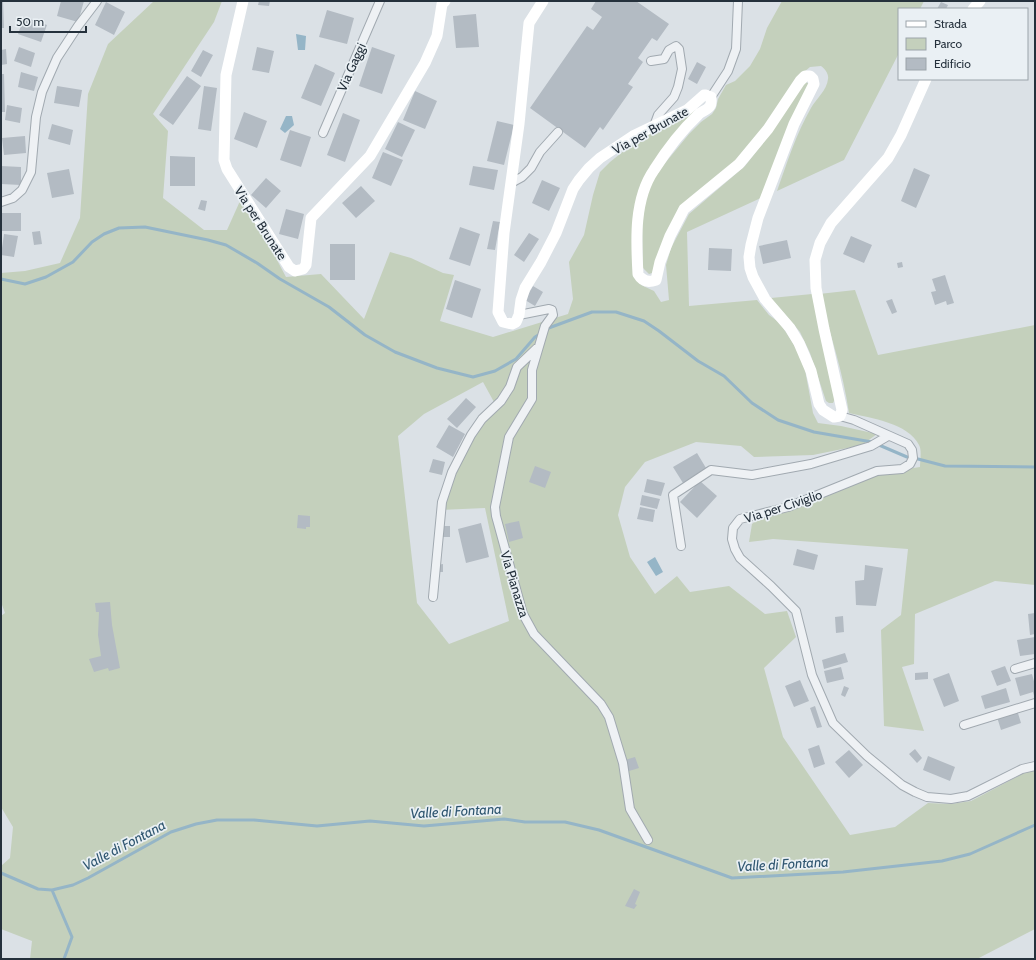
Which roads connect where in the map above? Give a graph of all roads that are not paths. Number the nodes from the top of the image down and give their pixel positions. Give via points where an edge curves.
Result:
1 (96, 1) edge
2 (243, 1) edge
3 (380, 1) edge
4 (445, 1) edge
5 (543, 1) edge
6 (738, 1) edge
7 (651, 61) dead end
8 (926, 80) edge
9 (711, 97) junction
10 (654, 126) junction
11 (558, 132) dead end
12 (322, 133) dead end
13 (511, 183) junction
14 (1, 202) edge
15 (519, 315) junction
16 (538, 347) junction
17 (840, 416) junction
18 (888, 436) junction
19 (681, 546) dead end
20 (433, 596) dead end
21 (1035, 663) edge
22 (1015, 669) dead end
23 (1035, 703) edge
24 (964, 725) dead end
25 (1035, 766) edge
26 (648, 840) dead end

1 - 14 street via 57,58 42,92 36,117 31,172 22,190 13,198
2 - 4 street, Via per Brunate via 226,75 224,160 271,240 289,267 295,271 303,269 306,265 312,218 370,156 425,63 437,36 442,4
3 - 12 street, Via Gaggi
5 - 13 street via 529,23
6 - 9 street via 736,49 728,71
7 - 10 street via 664,59 669,50 676,46 679,49 682,69 674,97 658,115
8 - 17 street via 888,158 831,223 820,242 815,260 816,288 841,402
9 - 10 street, Via per Brunate via 704,95 687,110
9 - 17 street, Via per Brunate via 709,108 699,113 684,130 653,170 643,190 638,217 638,274 645,281 656,280 662,256 684,209 739,164 768,129 800,81 805,76 810,76 814,84 794,124 758,218 749,257 750,268 759,290 799,343 811,371 819,404 829,415
10 - 15 street, Via per Brunate via 633,136 600,158 579,180 556,233 525,288
11 - 13 street via 522,177
13 - 15 street via 498,312 502,322 507,324 516,322
15 - 16 street, Via Pianazza via 552,310 553,315
16 - 20 street, Via Pianazza via 517,367 501,401 482,419 452,472 442,502
16 - 26 street, Via Pianazza via 532,370 532,399 509,437 495,507 496,516 523,614 534,634 601,704 609,717 623,763 630,809
17 - 18 street, Via per Civiglio
18 - 19 street via 871,446 811,464 752,474 711,470 673,495
18 - 25 street, Via per Civiglio via 908,444 913,458 910,464 902,468 877,470 788,507 740,519 733,528 732,539 735,549 740,558 796,611 812,675 833,722 867,756 902,785 927,797 951,799 968,796 1022,769
21 - 22 street
23 - 24 street

